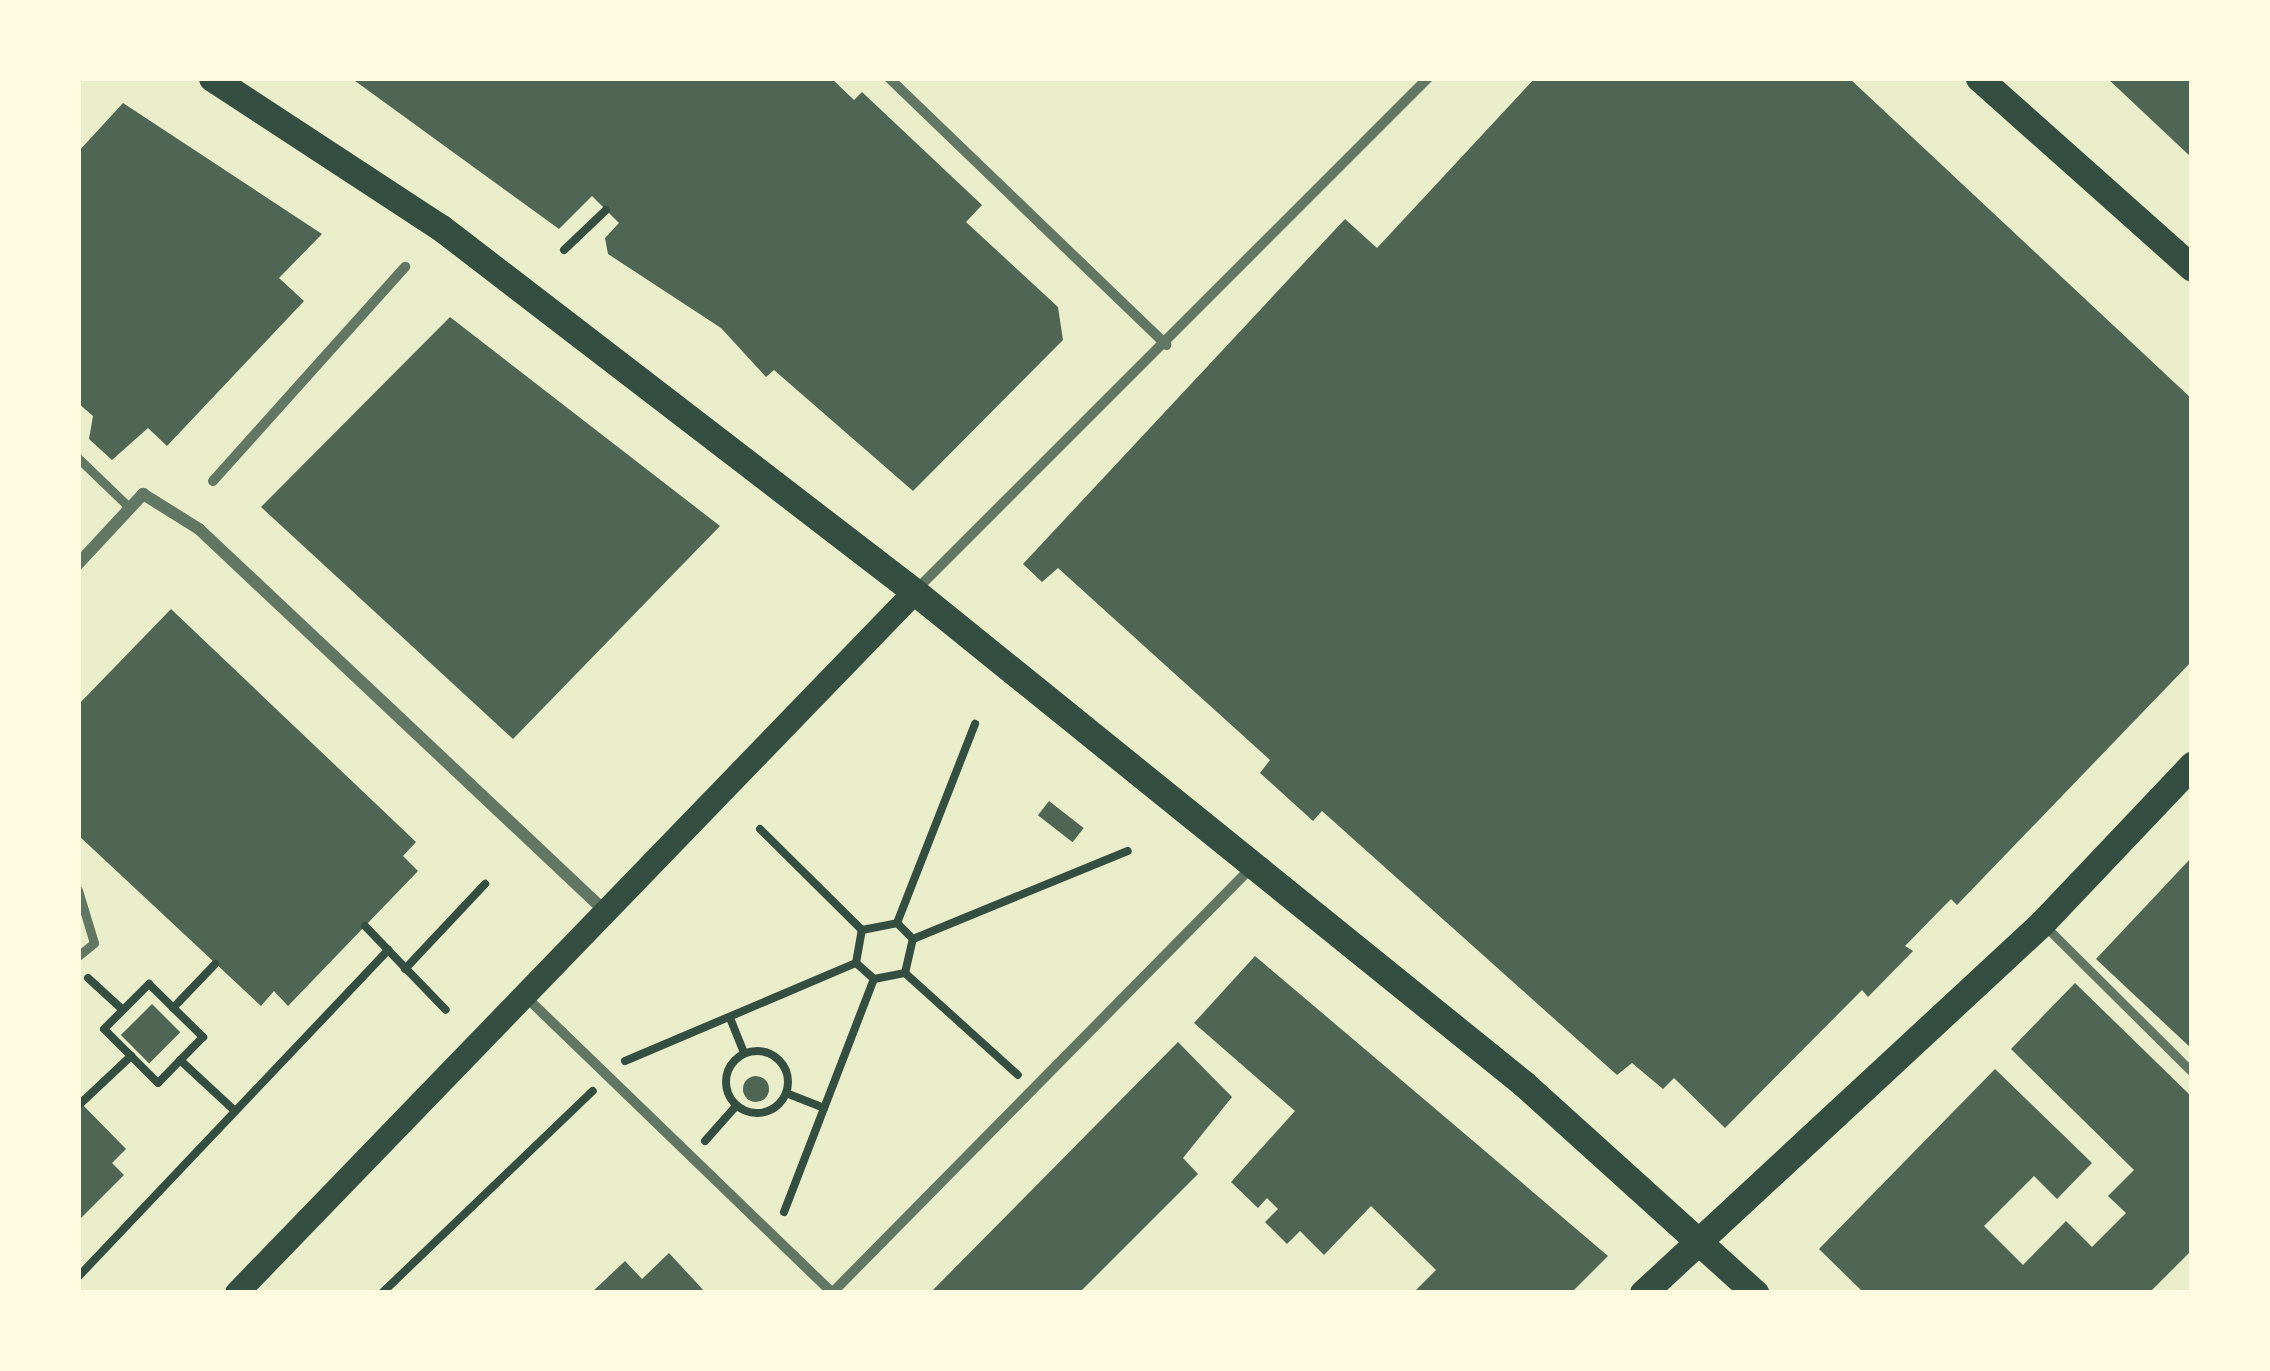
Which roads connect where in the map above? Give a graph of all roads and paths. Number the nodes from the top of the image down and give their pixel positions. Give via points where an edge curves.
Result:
1 (212, 78) edge
2 (890, 78) edge
3 (1428, 78) edge
4 (1979, 78) edge
5 (606, 210) dead end
6 (564, 250) dead end
7 (405, 267) dead end
8 (2192, 268) edge
9 (1166, 345) junction
10 (78, 458) edge
11 (213, 481) dead end
12 (130, 508) junction
13 (78, 564) edge
14 (915, 592) junction
15 (975, 724) dead end
16 (2192, 765) edge
17 (760, 829) dead end
18 (1128, 851) dead end
19 (1252, 868) junction
20 (485, 884) dead end
21 (78, 890) edge
22 (607, 913) junction
23 (897, 923) junction
24 (2042, 923) junction
25 (365, 926) dead end
26 (862, 930) junction
27 (913, 939) junction
28 (388, 950) junction
29 (78, 956) edge
30 (856, 963) junction
31 (215, 964) dead end
32 (78, 969) edge
33 (405, 969) junction
34 (905, 973) junction
35 (874, 979) junction
36 (526, 997) junction
37 (173, 1008) junction
38 (124, 1010) junction
39 (446, 1010) dead end
40 (730, 1018) junction
41 (610, 1046) dead end
42 (744, 1053) junction
43 (130, 1056) junction
44 (180, 1060) junction
45 (624, 1061) junction
46 (2192, 1072) edge
47 (608, 1076) junction
48 (1033, 1089) junction
49 (786, 1093) junction
50 (81, 1103) dead end
51 (736, 1106) junction
52 (824, 1108) junction
53 (235, 1112) junction
54 (692, 1156) junction
55 (769, 1232) junction
56 (1697, 1239) junction
57 (78, 1277) edge
58 (237, 1293) edge
59 (382, 1293) edge
60 (832, 1293) edge
61 (1643, 1293) edge
62 (1755, 1293) edge

1 - 14 main road via 440,227
2 - 9 street
3 - 9 street
4 - 8 main road
5 - 6 path
7 - 11 street
9 - 14 street
10 - 12 lane
12 - 13 street
12 - 22 street via 143,494 199,530
14 - 19 main road
14 - 22 main road
15 - 23 path
16 - 24 main road
17 - 26 path
18 - 27 path
19 - 48 street
19 - 56 main road via 1524,1084
20 - 33 path
21 - 29 lane via 94,943
22 - 36 main road
23 - 26 path
23 - 27 path
24 - 46 lane
24 - 56 main road
25 - 28 path
26 - 30 path
27 - 34 path
28 - 33 path
28 - 53 path
30 - 35 path
30 - 40 path
31 - 37 path
32 - 38 path
33 - 39 path
34 - 35 path
34 - 48 path
35 - 52 path
36 - 47 street
36 - 58 main road
37 - 38 path via 149,984
37 - 44 path via 203,1037
38 - 43 path via 104,1029
40 - 42 path
40 - 45 path
41 - 45 path
42 - 49 path via 765,1052 782,1063
42 - 51 path via 725,1077
43 - 44 path via 158,1083
43 - 50 path
44 - 53 path
45 - 47 path
47 - 54 street
47 - 59 path
48 - 60 street
49 - 51 path via 764,1112
49 - 52 path
51 - 54 path
52 - 55 path via 788,1207
53 - 57 path
54 - 55 street
55 - 60 street
56 - 61 main road
56 - 62 main road

